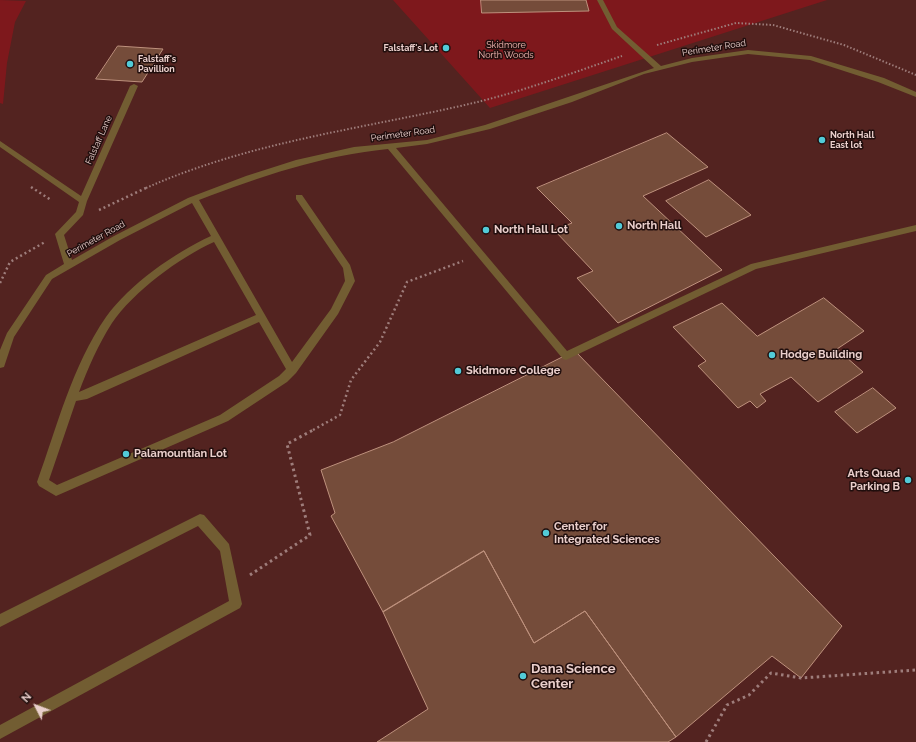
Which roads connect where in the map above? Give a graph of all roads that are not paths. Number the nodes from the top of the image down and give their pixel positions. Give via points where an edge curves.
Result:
1 (600, 0) edge
2 (659, 68) junction
3 (134, 86) dead end
4 (916, 96) edge
5 (0, 143) edge
6 (390, 146) junction
7 (298, 197) dead end
8 (194, 199) junction
9 (83, 201) junction
10 (916, 228) edge
11 (216, 237) junction
12 (69, 266) junction
13 (261, 317) junction
14 (0, 364) edge
15 (292, 370) junction
16 (73, 397) junction
17 (0, 621) edge
18 (0, 732) edge

1 - 2 lane via 614,28
2 - 4 lane, Perimeter Road via 692,60 756,52 811,58 881,80
2 - 6 lane, Perimeter Road via 487,127 427,142
3 - 9 lane, Falstaff Lane
5 - 9 lane
6 - 8 lane, Perimeter Road via 354,150 296,163
6 - 10 lane via 566,356 754,266
7 - 15 lane via 347,267 350,281 335,312
8 - 11 lane
8 - 12 lane, Perimeter Road via 117,238
9 - 12 lane, Falstaff Lane via 80,213 59,234
11 - 13 lane
11 - 16 lane via 199,244 162,268 112,317 83,368
12 - 14 lane, Perimeter Road via 49,277 10,336
13 - 15 lane
13 - 16 lane via 83,396
15 - 16 lane via 224,418 56,491 44,482
17 - 18 lane via 200,519 225,548 236,604

